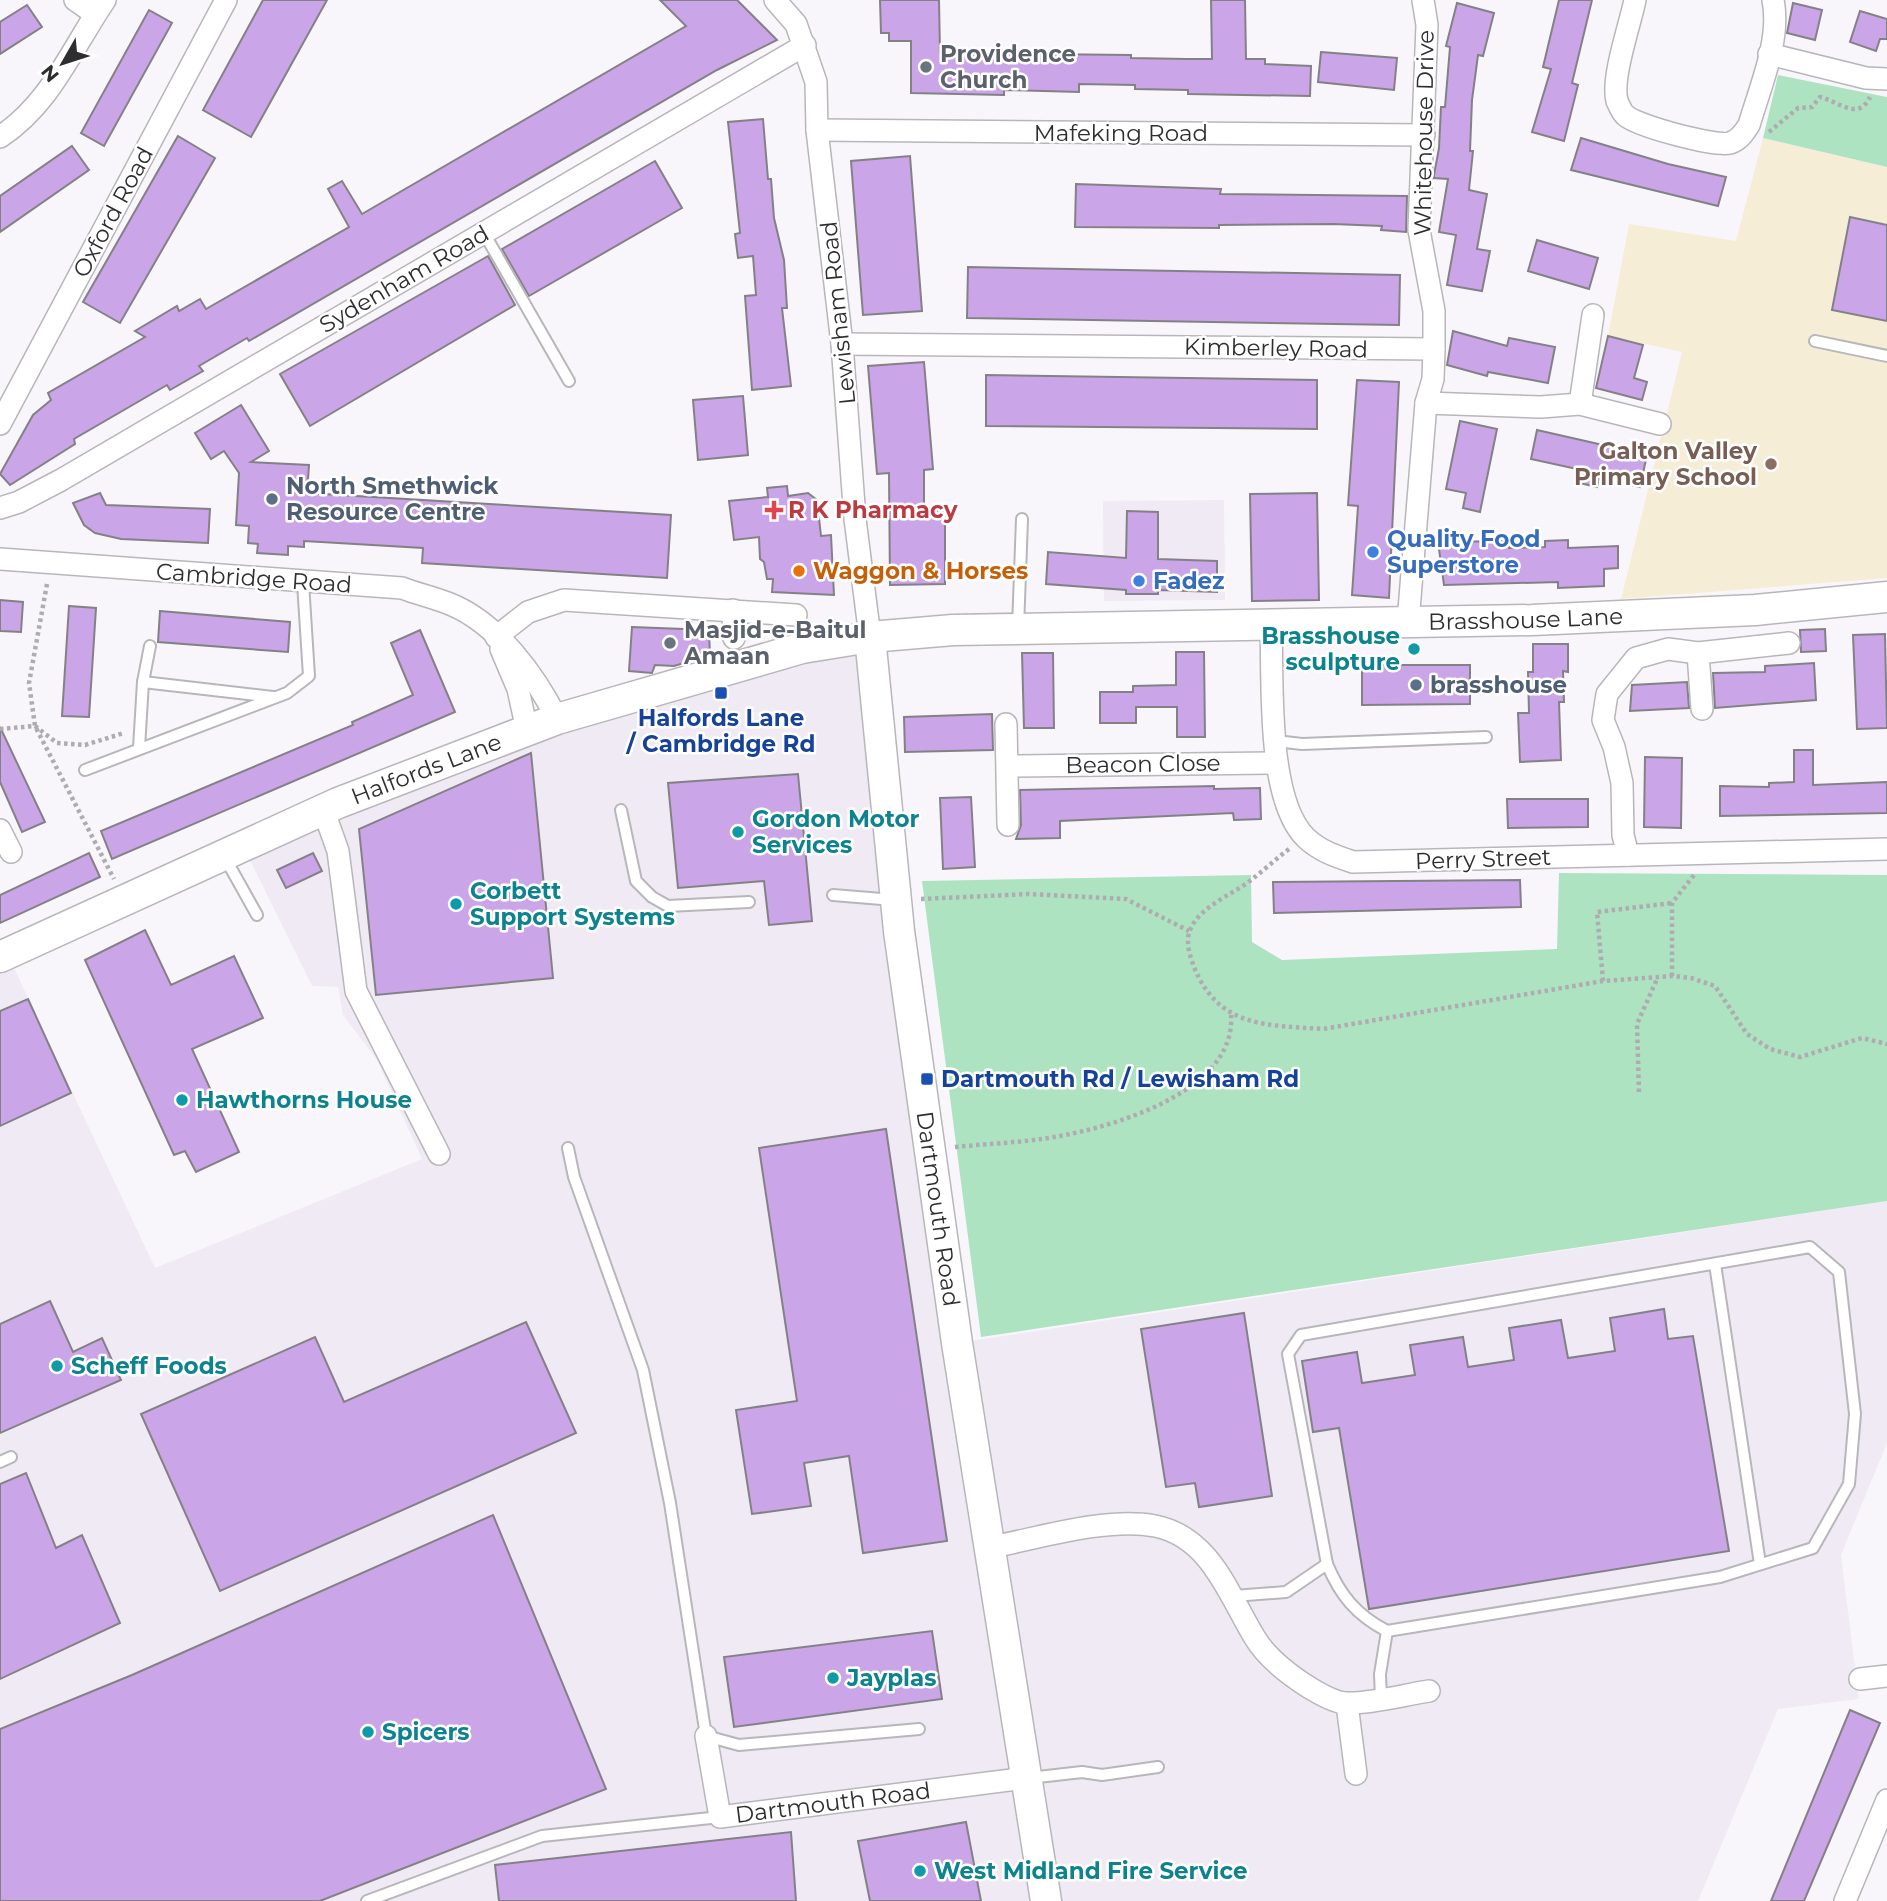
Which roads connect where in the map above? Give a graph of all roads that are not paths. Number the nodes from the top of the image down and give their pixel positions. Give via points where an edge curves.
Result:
1 (75, 0) edge
2 (226, 0) edge
3 (775, 0) edge
4 (1423, 0) edge
5 (1635, 0) edge
6 (1773, 0) edge
7 (100, 7) edge
8 (805, 45) junction
9 (1769, 54) junction
10 (1881, 79) edge
11 (817, 130) junction
12 (1424, 135) junction
13 (0, 137) edge
14 (484, 233) junction
15 (1593, 315) dead end
16 (1815, 341) dead end
17 (842, 344) junction
18 (1434, 349) junction
19 (1887, 356) edge
20 (569, 381) dead end
21 (1426, 403) junction
22 (1580, 404) junction
23 (0, 424) edge
24 (1660, 424) dead end
25 (0, 508) edge
26 (1022, 519) dead end
27 (0, 559) edge
28 (303, 583) junction
29 (1887, 597) edge
30 (733, 610) junction
31 (796, 615) dead end
32 (1408, 622) junction
33 (1271, 625) junction
34 (1018, 628) junction
35 (496, 637) junction
36 (870, 637) junction
37 (734, 638) dead end
38 (1790, 643) dead end
39 (150, 646) dead end
40 (1698, 653) junction
41 (143, 682) junction
42 (275, 697) junction
43 (1702, 709) dead end
44 (557, 719) junction
45 (1006, 724) dead end
46 (527, 730) junction
47 (1486, 737) dead end
48 (1276, 741) junction
49 (139, 748) junction
50 (1277, 763) junction
51 (1008, 766) junction
52 (85, 770) dead end
53 (323, 809) junction
54 (621, 810) dead end
55 (1008, 825) dead end
56 (0, 830) edge
57 (1887, 849) edge
58 (12, 852) dead end
59 (222, 853) junction
60 (1628, 855) junction
61 (832, 895) dead end
62 (894, 900) junction
63 (749, 902) dead end
64 (257, 915) dead end
65 (0, 957) edge
66 (568, 1148) dead end
67 (439, 1154) dead end
68 (1715, 1264) junction
69 (11, 1457) dead end
70 (0, 1462) edge
71 (991, 1547) junction
72 (1327, 1564) junction
73 (1760, 1564) junction
74 (1234, 1596) junction
75 (1387, 1631) junction
76 (1887, 1676) edge
77 (1860, 1679) dead end
78 (1429, 1691) dead end
79 (1381, 1698) junction
80 (1348, 1704) junction
81 (919, 1729) dead end
82 (706, 1736) junction
83 (1158, 1767) dead end
84 (1356, 1773) dead end
85 (1026, 1778) junction
86 (1887, 1800) edge
87 (720, 1817) junction
88 (368, 1901) edge
89 (1046, 1901) edge
90 (1845, 1901) edge

1 - 7 street
2 - 23 street, Oxford Road
3 - 8 street, Lewisham Road via 796,24
4 - 12 street, Whitehouse Drive via 1427,25
5 - 9 street via 1615,88 1625,115 1641,123 1728,144 1749,125
6 - 9 street via 1776,16
7 - 13 street via 41,103
8 - 11 street, Lewisham Road via 816,82
8 - 14 street, Sydenham Road
9 - 10 street
11 - 12 street, Mafeking Road
11 - 17 street, Lewisham Road
12 - 18 street, Whitehouse Drive via 1419,230 1434,311
14 - 20 lane
14 - 25 street, Sydenham Road via 61,480
15 - 22 street
16 - 19 lane
17 - 18 street, Kimberley Road
17 - 36 street, Lewisham Road via 855,519
18 - 21 street
21 - 22 street
21 - 32 street
22 - 24 street
26 - 34 lane
27 - 28 street, Cambridge Road
28 - 35 street, Cambridge Road via 402,589 451,604
28 - 42 lane via 309,676
29 - 32 street, Brasshouse Lane via 1755,610
30 - 31 street
30 - 35 street via 564,600 528,612
30 - 37 street
32 - 33 street, Brasshouse Lane
33 - 34 street, Brasshouse Lane
33 - 48 street, Perry Street
34 - 36 street, Brasshouse Lane
35 - 44 street, Cambridge Road via 528,670
35 - 46 street, Cambridge Road via 518,689
36 - 44 street, Halfords Lane via 802,648
36 - 62 street, Dartmouth Road
38 - 40 street
39 - 41 lane
40 - 43 street
40 - 60 street via 1668,649 1636,658 1607,694 1603,720 1622,783
41 - 42 lane
41 - 49 lane
42 - 49 lane
44 - 46 street, Halfords Lane
45 - 51 street
46 - 53 street, Halfords Lane
47 - 48 lane
48 - 50 street, Perry Street
49 - 52 lane
50 - 51 street, Beacon Close
50 - 60 street, Perry Street via 1282,795 1304,836 1326,854 1353,862
51 - 55 street
53 - 59 street, Halfords Lane
53 - 67 street via 338,851 356,991
54 - 63 lane via 636,881 652,897 668,906
56 - 58 street
57 - 60 street, Perry Street
59 - 64 lane
59 - 65 street, Halfords Lane
61 - 62 lane
62 - 71 street, Dartmouth Road
66 - 82 lane via 574,1177 643,1370 670,1503
68 - 72 lane via 1301,1335 1289,1354
68 - 73 lane
68 - 73 lane via 1810,1247 1839,1272 1855,1414 1849,1484 1812,1548
69 - 70 lane
71 - 74 street via 1122,1523 1157,1527 1188,1542 1215,1567
71 - 85 street, Dartmouth Road
72 - 74 lane via 1286,1592
72 - 75 lane via 1350,1606
73 - 75 lane via 1720,1577
74 - 80 street via 1256,1640 1292,1676 1319,1694
75 - 79 lane
76 - 77 street
78 - 79 street
79 - 80 street
80 - 84 street
81 - 82 lane via 739,1745
82 - 87 street, Dartmouth Road
83 - 85 lane
85 - 87 street, Dartmouth Road
85 - 89 street, Dartmouth Road
86 - 90 street
87 - 88 lane via 542,1836

